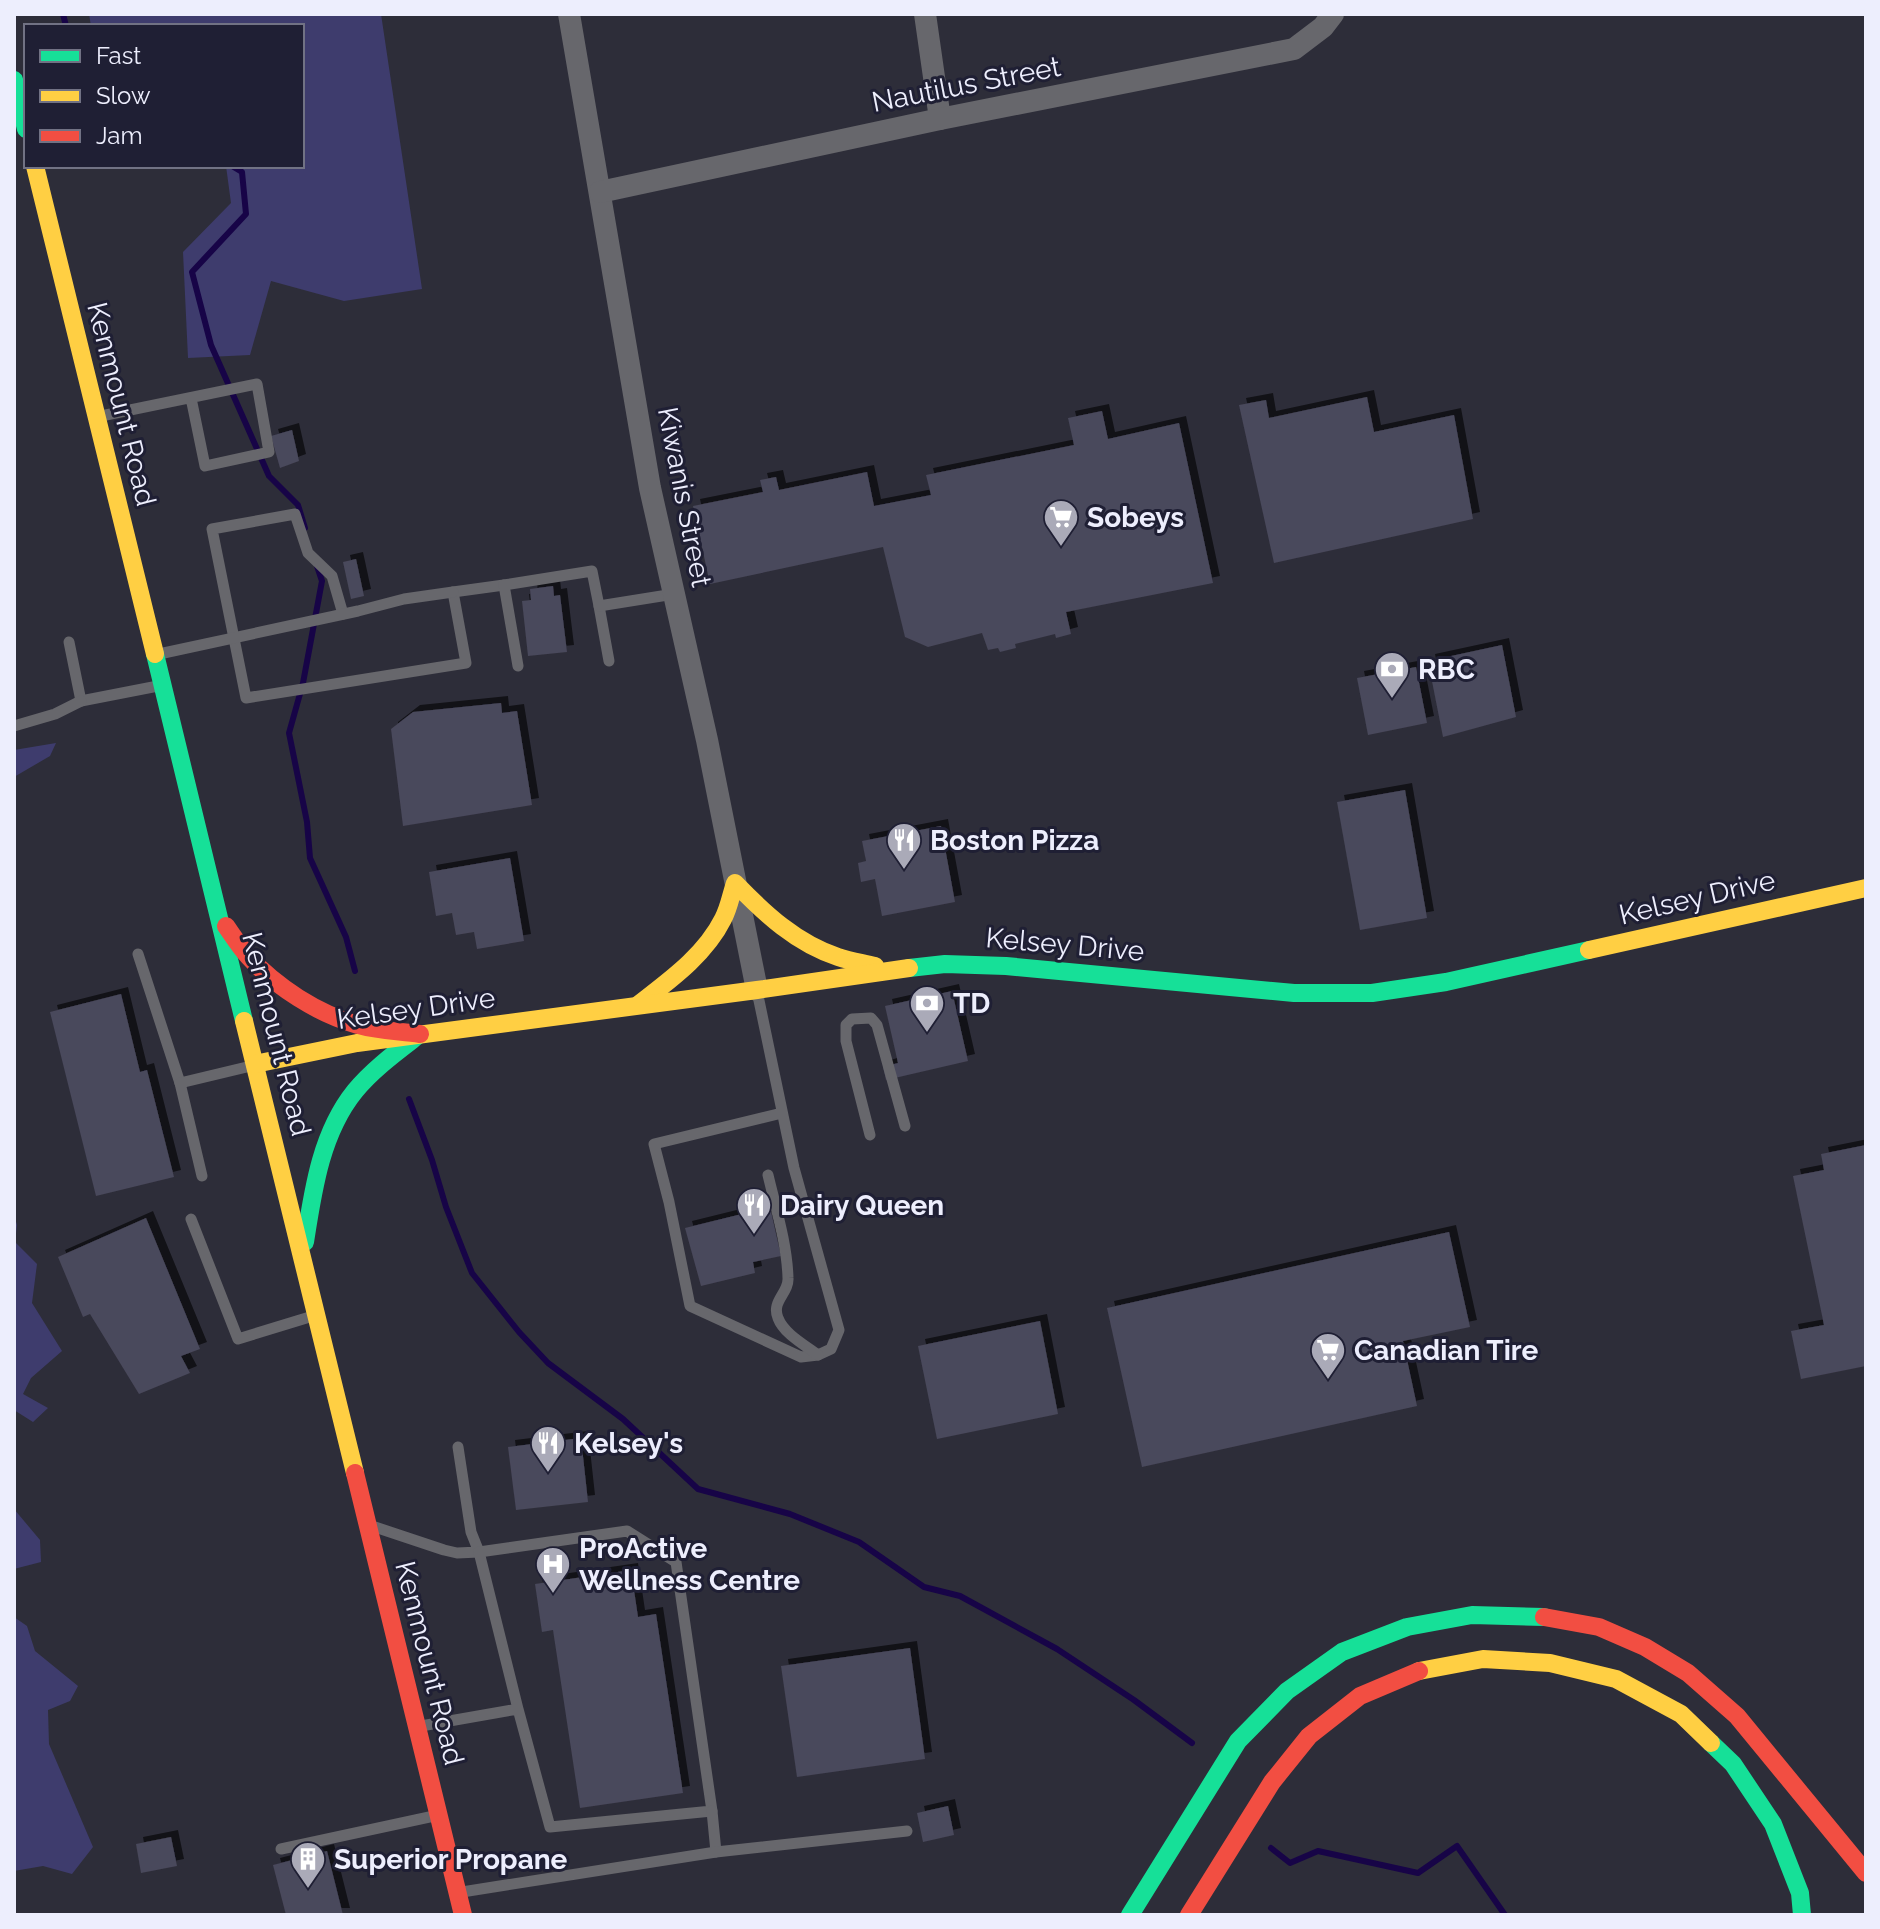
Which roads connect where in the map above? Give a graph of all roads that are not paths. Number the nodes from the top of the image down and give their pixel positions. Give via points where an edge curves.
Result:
1 (569, 14) edge
2 (925, 14) edge
3 (1333, 14) edge
4 (14, 80) edge
5 (940, 119) junction
6 (24, 121) edge
7 (35, 168) edge
8 (600, 192) junction
9 (191, 398) junction
10 (96, 417) junction
11 (504, 585) junction
12 (453, 592) junction
13 (674, 594) junction
14 (599, 606) junction
15 (343, 614) junction
16 (233, 638) junction
17 (69, 642) dead end
18 (155, 655) junction
19 (609, 661) dead end
20 (518, 666) dead end
21 (162, 685) junction
22 (81, 701) junction
23 (14, 726) edge
24 (735, 883) junction
25 (1866, 888) edge
26 (219, 916) junction
27 (138, 954) dead end
28 (888, 970) junction
29 (757, 990) junction
30 (637, 1006) junction
31 (420, 1034) junction
32 (255, 1064) junction
33 (180, 1083) junction
34 (782, 1113) junction
35 (905, 1126) dead end
36 (870, 1135) dead end
37 (768, 1175) dead end
38 (202, 1176) dead end
39 (191, 1219) dead end
40 (303, 1258) junction
41 (317, 1315) junction
42 (818, 1355) junction
43 (458, 1447) dead end
44 (368, 1525) junction
45 (479, 1552) junction
46 (518, 1709) junction
47 (417, 1727) junction
48 (712, 1811) junction
49 (439, 1815) junction
50 (907, 1831) dead end
51 (281, 1849) dead end
52 (716, 1852) junction
53 (1866, 1873) edge
54 (458, 1892) junction
55 (463, 1915) edge
56 (1130, 1915) edge
57 (1189, 1915) edge
58 (1802, 1915) edge

1 - 8 street, Kiwanis Street
2 - 5 street
3 - 5 street, Nautilus Street via 1294,49
4 - 6 main road
5 - 8 street, Nautilus Street
7 - 10 main road, Kenmount Road
8 - 13 street, Kiwanis Street via 650,488
9 - 9 lane via 257,384 269,452 205,466
9 - 10 lane
10 - 18 main road, Kenmount Road
11 - 12 lane
11 - 14 lane via 592,571
11 - 20 lane
12 - 15 lane
12 - 16 lane via 466,663 246,698
13 - 14 lane
13 - 24 street, Kiwanis Street
14 - 19 lane
15 - 16 lane
15 - 16 lane via 332,576 308,553 295,514 212,529
16 - 18 lane
17 - 22 lane
18 - 21 main road, Kenmount Road
21 - 22 lane
21 - 26 main road, Kenmount Road
22 - 23 lane
24 - 28 main road via 799,939 836,957
24 - 29 street, Kiwanis Street
24 - 30 main road via 723,918 702,949
25 - 28 main road, Kelsey Drive via 1446,982 1372,993 1294,993 974,964
26 - 31 main road via 268,977 295,994 357,1024
26 - 32 main road, Kenmount Road
27 - 33 lane
28 - 29 main road, Kelsey Drive
29 - 30 main road, Kelsey Drive
29 - 34 lane
30 - 31 main road, Kelsey Drive
31 - 32 main road, Kelsey Drive
31 - 40 main road via 378,1067 335,1122 312,1197
32 - 33 lane
32 - 40 main road, Kenmount Road
33 - 38 lane
34 - 42 lane via 839,1330 831,1349
34 - 42 lane via 654,1144 690,1306 801,1357
35 - 36 lane via 877,1025 871,1018 852,1019 846,1025 846,1041
37 - 42 lane via 789,1280 776,1305 777,1317
39 - 41 lane via 238,1339
40 - 41 main road, Kenmount Road
41 - 44 main road, Kenmount Road
43 - 45 lane
44 - 45 lane via 444,1550
44 - 47 main road, Kenmount Road
45 - 46 lane
45 - 48 lane via 627,1531 676,1562
46 - 47 lane
46 - 48 lane via 550,1827
47 - 49 main road, Kenmount Road
48 - 52 lane
49 - 51 lane
49 - 54 main road, Kenmount Road
50 - 52 lane
52 - 54 lane
53 - 56 main road via 1737,1716 1688,1673 1599,1627 1536,1616 1472,1615 1407,1627 1342,1652 1287,1691 1238,1741
54 - 55 main road, Kenmount Road
57 - 58 main road via 1272,1782 1309,1736 1360,1696 1420,1671 1483,1659 1550,1663 1616,1679 1681,1714 1733,1764 1773,1824 1800,1893

